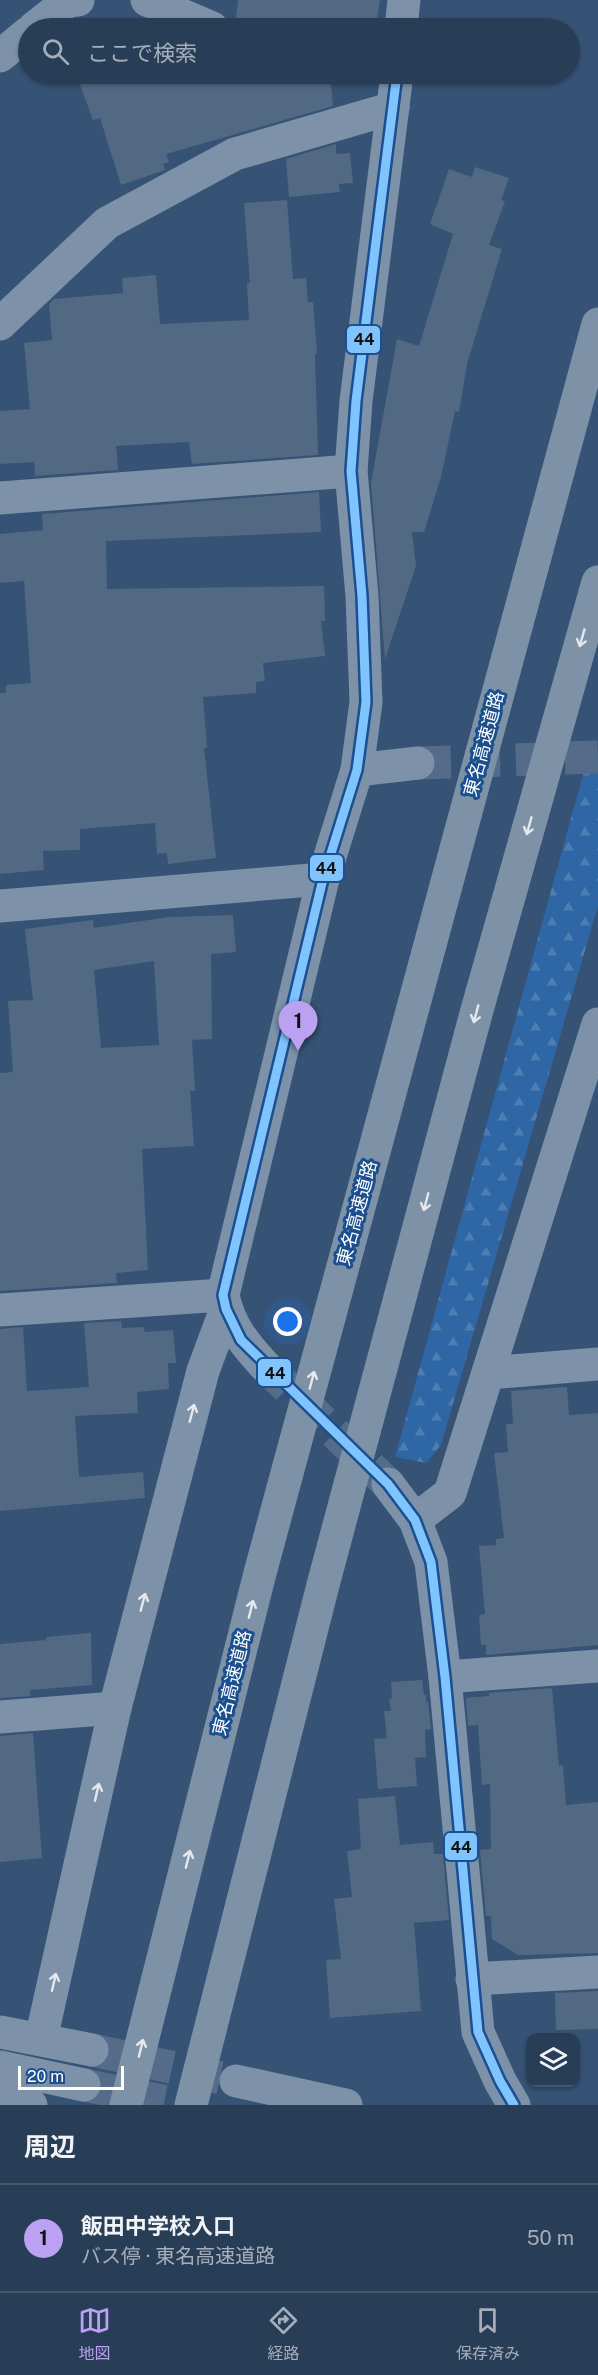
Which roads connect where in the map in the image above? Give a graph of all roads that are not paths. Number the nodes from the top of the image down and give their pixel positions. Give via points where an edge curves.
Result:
1 (78, 0) edge
2 (147, 0) edge
3 (404, 0) edge
4 (47, 18) edge
5 (189, 18) edge
6 (402, 18) edge
7 (18, 41) edge
8 (0, 56) edge
9 (396, 84) edge
10 (393, 108) junction
11 (0, 324) edge
12 (598, 324) edge
13 (351, 471) junction
14 (0, 498) edge
15 (598, 582) edge
16 (418, 763) tunnel mouth
17 (357, 770) junction
18 (323, 879) junction
19 (0, 906) edge
20 (595, 1044) edge
21 (224, 1302) junction
22 (0, 1310) edge
23 (598, 1364) edge
24 (264, 1365) tunnel mouth
25 (488, 1373) junction
26 (388, 1484) tunnel mouth
27 (416, 1520) junction
28 (598, 1666) edge
29 (444, 1677) junction
30 (115, 1708) junction
31 (0, 1717) edge
32 (598, 1972) edge
33 (472, 1979) junction
34 (0, 2032) edge
35 (41, 2039) junction
36 (92, 2050) tunnel mouth
37 (0, 2067) edge
38 (236, 2081) tunnel mouth
39 (84, 2085) tunnel mouth
40 (499, 2097) edge
41 (0, 2098) edge
42 (31, 2105) edge
43 (126, 2105) edge
44 (191, 2105) edge
45 (346, 2105) edge

1 - 4 street via 68,2
2 - 5 street
3 - 6 street
7 - 8 street
9 - 10 street
10 - 11 street via 235,154 106,223
10 - 13 street
43 -> 12 highway, 東名高速道路 via 260,1573
13 - 14 street
13 - 17 street via 366,702
15 -> 44 highway via 477,1010 326,1574
16 - 17 street
17 - 18 street
18 - 19 street
18 - 21 street
20 - 25 street
21 - 22 street
21 - 24 street via 241,1340
30 -> 21 street
23 - 25 street
25 - 27 street via 450,1493
26 - 27 street
27 - 29 street via 431,1562
28 - 29 street
29 - 33 street
30 - 31 street
35 -> 30 street
32 - 33 street
33 - 40 street via 478,2032
34 - 35 street
35 - 36 street
37 - 39 street
38 - 45 street
41 - 42 street

